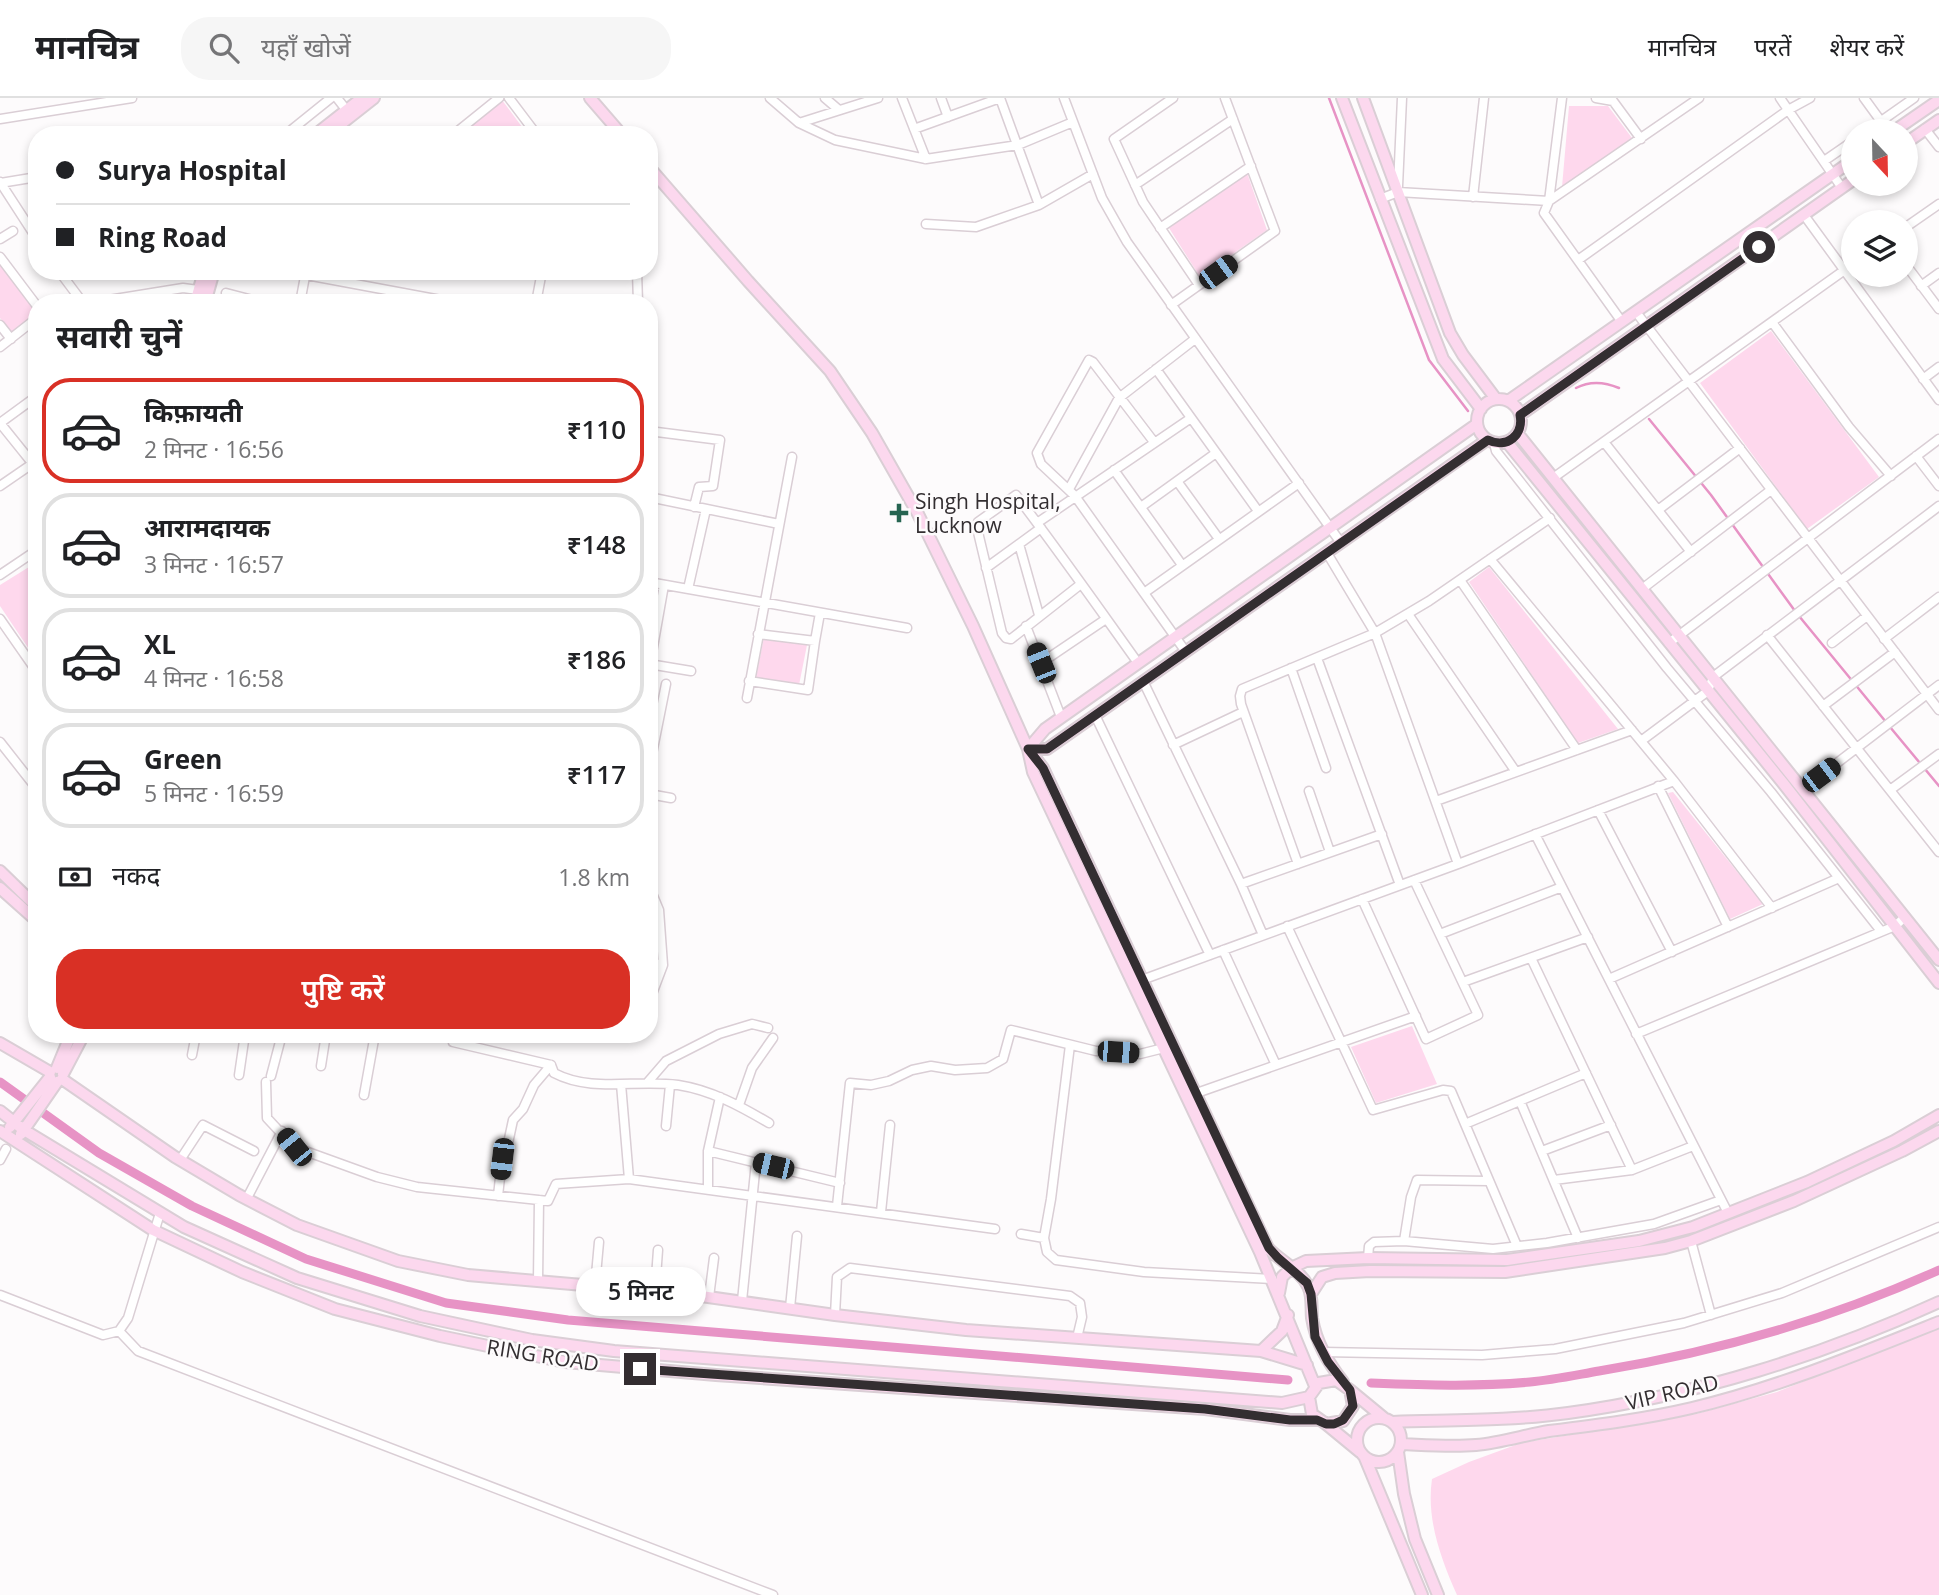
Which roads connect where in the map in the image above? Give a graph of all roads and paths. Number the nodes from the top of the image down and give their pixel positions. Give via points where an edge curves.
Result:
1 (132, 98) edge
2 (331, 98) edge
3 (337, 98) edge
4 (362, 98) edge
5 (374, 98) edge
6 (499, 98) edge
7 (509, 98) edge
8 (590, 98) edge
9 (770, 98) edge
10 (825, 98) edge
11 (878, 98) edge
12 (902, 98) edge
13 (941, 98) edge
14 (1000, 98) edge
15 (1075, 98) edge
16 (1173, 98) edge
17 (1225, 98) edge
18 (1342, 98) edge
19 (1363, 98) edge
20 (1402, 98) edge
21 (1484, 98) edge
22 (1562, 98) edge
23 (1596, 98) edge
24 (1780, 98) edge
25 (1810, 98) edge
26 (1864, 98) edge
27 (1914, 98) edge
28 (1695, 99) edge
29 (1939, 100) edge
30 (1065, 101) edge
31 (839, 110) junction
32 (1788, 110) junction
33 (349, 113) junction
34 (948, 117) junction
35 (1233, 118) junction
36 (0, 119) edge
37 (1879, 119) edge
38 (1885, 119) edge
39 (1911, 119) edge
40 (1939, 120) edge
41 (1073, 122) junction
42 (799, 123) junction
43 (296, 126) edge
44 (329, 126) edge
45 (336, 126) edge
46 (464, 126) edge
47 (530, 126) edge
48 (614, 126) edge
49 (914, 129) junction
50 (1926, 129) junction
51 (1918, 135) edge
52 (1641, 139) junction
53 (1018, 145) junction
54 (1939, 148) edge
55 (1841, 149) edge
56 (926, 159) junction
57 (1824, 161) junction
58 (1251, 166) junction
59 (1841, 168) edge
60 (1093, 174) junction
61 (1833, 174) junction
62 (28, 178) edge
63 (658, 178) edge
64 (0, 182) edge
65 (1135, 185) junction
66 (1841, 186) edge
67 (1841, 189) edge
68 (1398, 192) junction
69 (1473, 197) junction
70 (1380, 199) junction
71 (1549, 201) junction
72 (1939, 204) edge
73 (1039, 205) junction
74 (1804, 215) junction
75 (1918, 219) edge
76 (926, 224) dead end
77 (28, 225) edge
78 (1160, 228) junction
79 (13, 231) dead end
80 (0, 239) edge
81 (0, 257) edge
82 (1578, 260) junction
83 (1841, 267) edge
84 (1841, 273) edge
85 (1939, 273) edge
86 (201, 280) edge
87 (341, 280) edge
88 (1918, 281) edge
89 (1199, 285) junction
90 (1922, 286) junction
91 (1856, 287) edge
92 (198, 290) junction
93 (226, 293) dead end
94 (28, 294) edge
95 (146, 294) edge
96 (197, 294) edge
97 (230, 294) edge
98 (412, 294) edge
99 (1171, 305) junction
100 (1939, 309) edge
101 (1636, 312) junction
102 (1622, 321) junction
103 (1772, 322) junction
104 (0, 325) edge
105 (28, 325) edge
106 (1646, 326) junction
107 (11, 339) junction
108 (1195, 339) junction
109 (0, 347) edge
110 (1939, 367) edge
111 (1156, 369) junction
112 (1923, 379) junction
113 (1689, 382) junction
114 (1119, 398) junction
115 (1496, 399) junction
116 (1939, 400) edge
117 (1508, 401) junction
118 (28, 403) edge
119 (1481, 409) junction
120 (1520, 415) junction
121 (1191, 418) junction
122 (1477, 425) junction
123 (658, 432) edge
124 (1518, 433) junction
125 (1939, 439) edge
126 (1154, 442) junction
127 (1491, 442) junction
128 (1507, 442) junction
129 (1604, 442) junction
130 (1740, 448) junction
131 (1216, 453) junction
132 (1916, 456) junction
133 (792, 457) dead end
134 (28, 458) edge
135 (28, 470) edge
136 (1114, 470) junction
137 (1891, 475) junction
138 (1553, 478) junction
139 (1177, 481) junction
140 (1299, 483) junction
141 (0, 486) edge
142 (1939, 486) edge
143 (1771, 490) junction
144 (1072, 493) junction
145 (658, 499) edge
146 (1939, 506) edge
147 (694, 507) junction
148 (1140, 507) junction
149 (706, 509) junction
150 (1658, 510) junction
151 (1258, 511) junction
152 (1550, 518) junction
153 (779, 524) junction
154 (1039, 525) junction
155 (1330, 527) junction
156 (1808, 538) junction
157 (1219, 539) junction
158 (1341, 543) junction
159 (1019, 544) junction
160 (1691, 552) junction
161 (1327, 553) junction
162 (28, 556) edge
163 (1490, 559) junction
164 (1182, 565) junction
165 (986, 568) junction
166 (0, 575) edge
167 (1460, 580) junction
168 (1840, 581) junction
169 (658, 584) edge
170 (1081, 584) junction
171 (664, 585) junction
172 (688, 589) junction
173 (1642, 589) junction
174 (1144, 593) junction
175 (1939, 597) edge
176 (763, 603) junction
177 (820, 613) junction
178 (1408, 614) junction
179 (1039, 615) junction
180 (1867, 616) junction
181 (658, 617) edge
182 (0, 619) edge
183 (1106, 619) junction
184 (1026, 626) junction
185 (907, 628) dead end
186 (758, 634) junction
187 (1375, 634) junction
188 (1767, 635) junction
189 (1680, 636) junction
190 (1175, 637) junction
191 (1884, 639) junction
192 (815, 642) junction
193 (1670, 643) junction
194 (1832, 643) dead end
195 (1186, 652) junction
196 (1895, 652) junction
197 (1317, 658) junction
198 (28, 659) edge
199 (1041, 663) junction
200 (1138, 663) junction
201 (658, 666) edge
202 (1291, 668) junction
203 (691, 671) dead end
204 (1713, 677) junction
205 (750, 681) junction
206 (1143, 681) junction
207 (666, 684) dead end
208 (1939, 685) edge
209 (1708, 691) junction
210 (1927, 694) junction
211 (747, 698) dead end
212 (1695, 701) junction
213 (1823, 706) junction
214 (1939, 710) edge
215 (1243, 712) junction
216 (1095, 715) junction
217 (1061, 717) junction
218 (658, 719) edge
219 (1632, 730) junction
220 (1641, 741) junction
221 (0, 742) edge
222 (1173, 745) junction
223 (1857, 748) junction
224 (1028, 749) junction
225 (1577, 750) junction
226 (1939, 754) edge
227 (1326, 768) dead end
228 (1516, 772) junction
229 (28, 778) edge
230 (1674, 781) junction
231 (1658, 786) junction
232 (1803, 789) junction
233 (1890, 790) junction
234 (1309, 791) dead end
235 (658, 796) edge
236 (671, 798) dead end
237 (1436, 802) junction
238 (1598, 810) junction
239 (1381, 834) junction
240 (1535, 834) junction
241 (1330, 852) junction
242 (1939, 852) edge
243 (1298, 864) junction
244 (1458, 864) junction
245 (0, 871) edge
246 (1839, 878) junction
247 (1414, 880) junction
248 (1241, 884) junction
249 (1400, 885) junction
250 (1562, 887) junction
251 (0, 888) edge
252 (28, 898) edge
253 (1362, 900) junction
254 (1772, 908) junction
255 (28, 913) edge
256 (1905, 917) junction
257 (1287, 926) junction
258 (1895, 926) junction
259 (1728, 927) junction
260 (1881, 931) junction
261 (1440, 933) junction
262 (658, 935) edge
263 (1263, 935) junction
264 (1588, 937) junction
265 (1223, 950) junction
266 (1672, 952) junction
267 (1210, 955) junction
268 (1531, 958) junction
269 (1939, 960) edge
270 (658, 963) edge
271 (663, 964) junction
272 (658, 978) edge
273 (1609, 979) junction
274 (1138, 981) junction
275 (1463, 982) junction
276 (1939, 984) edge
277 (1416, 1016) junction
278 (768, 1028) dead end
279 (1636, 1034) junction
280 (773, 1038) dead end
281 (1340, 1042) junction
282 (0, 1043) edge
283 (68, 1043) edge
284 (78, 1043) edge
285 (194, 1043) edge
286 (244, 1043) edge
287 (279, 1043) edge
288 (325, 1043) edge
289 (373, 1043) edge
290 (457, 1043) edge
291 (1070, 1045) junction
292 (1164, 1048) junction
293 (192, 1055) dead end
294 (551, 1065) junction
295 (1276, 1065) junction
296 (321, 1066) dead end
297 (1586, 1073) junction
298 (56, 1075) junction
299 (239, 1075) dead end
300 (647, 1083) junction
301 (621, 1084) junction
302 (670, 1084) junction
303 (363, 1095) dead end
304 (1191, 1095) junction
305 (720, 1097) junction
306 (1520, 1101) junction
307 (739, 1105) junction
308 (0, 1111) edge
309 (27, 1115) junction
310 (1939, 1115) edge
311 (14, 1122) junction
312 (769, 1123) dead end
313 (1465, 1124) junction
314 (890, 1125) dead end
315 (1611, 1125) junction
316 (666, 1126) dead end
317 (24, 1130) junction
318 (1939, 1130) edge
319 (282, 1131) junction
320 (6, 1139) edge
321 (1693, 1146) junction
322 (254, 1151) dead end
323 (708, 1151) junction
324 (1542, 1151) junction
325 (0, 1160) edge
326 (180, 1160) junction
327 (756, 1162) junction
328 (1632, 1170) junction
329 (629, 1179) junction
330 (1554, 1180) junction
331 (1489, 1181) junction
332 (840, 1183) junction
333 (708, 1189) junction
334 (752, 1195) junction
335 (498, 1196) junction
336 (247, 1198) junction
337 (540, 1200) junction
338 (1721, 1200) junction
339 (838, 1206) junction
340 (881, 1212) junction
341 (160, 1213) junction
342 (1728, 1213) junction
343 (1939, 1227) edge
344 (995, 1229) dead end
345 (153, 1230) junction
346 (1021, 1234) dead end
347 (797, 1236) dead end
348 (1044, 1238) junction
349 (1578, 1238) junction
350 (1405, 1241) junction
351 (1691, 1241) junction
352 (599, 1242) dead end
353 (1517, 1246) junction
354 (658, 1250) dead end
355 (714, 1258) dead end
356 (1368, 1258) junction
357 (1291, 1268) junction
358 (1272, 1279) junction
359 (538, 1282) junction
360 (595, 1286) junction
361 (655, 1292) junction
362 (1311, 1294) junction
363 (0, 1295) edge
364 (1279, 1296) junction
365 (709, 1297) junction
366 (742, 1301) junction
367 (1939, 1302) edge
368 (790, 1308) junction
369 (835, 1315) junction
370 (1287, 1315) junction
371 (1711, 1315) junction
372 (1939, 1322) edge
373 (119, 1331) junction
374 (1077, 1338) junction
375 (1261, 1351) junction
376 (1323, 1352) junction
377 (1307, 1364) junction
378 (1315, 1386) junction
379 (1347, 1387) junction
380 (1309, 1397) junction
381 (1388, 1420) junction
382 (1322, 1422) junction
383 (1399, 1448) junction
384 (1363, 1455) junction
385 (773, 1595) edge
386 (1422, 1595) edge
387 (1437, 1595) edge

1 - 36 street
2 - 43 street
3 - 33 street
4 - 33 street
5 - 33 street
6 - 46 street
7 - 47 street
8 - 48 street
9 - 42 street
10 - 31 street
11 - 31 street
12 - 49 street
13 - 34 street
14 - 34 street
14 - 53 street
15 - 30 street
16 - 65 street via 1114,139
17 - 35 street
18 - 70 street
19 - 68 street
20 - 68 street
21 - 69 street
22 - 71 street
23 - 52 street via 1613,101
24 - 32 street
25 - 32 street
26 - 37 street
27 - 38 street
28 - 52 street
29 - 39 street
30 - 41 street
31 - 42 street
32 - 57 street
32 - 82 street
33 - 44 street
33 - 45 street
34 - 49 street
35 - 58 street
35 - 65 street
40 - 50 street
41 - 53 street
41 - 60 street
42 - 56 street via 835,140
49 - 56 street
50 - 51 street
50 - 54 street
52 - 71 street
53 - 56 street
53 - 73 street
55 - 57 street
57 - 61 street
58 - 78 street
58 - 89 street via 1275,231
59 - 61 street
60 - 73 street
60 - 99 street via 1127,242
61 - 66 street
61 - 101 street
62 - 64 street
63 - 224 street via 830,371 872,433 917,512
64 - 77 street
65 - 78 street
67 - 74 street
68 - 69 street
68 - 70 street
68 - 115 street via 1450,333
69 - 71 street
70 - 119 street via 1443,359
71 - 82 street via 1544,213
72 - 75 street
73 - 76 street via 976,227
74 - 83 street
74 - 106 street
78 - 89 street
79 - 80 street
81 - 94 street
82 - 102 street
84 - 103 street
85 - 90 street
86 - 92 street
87 - 98 street
88 - 90 street
89 - 99 street
90 - 100 street
91 - 112 street
92 - 95 street
92 - 96 street
93 - 97 street
99 - 108 street
101 - 102 street
101 - 106 street
102 - 117 street
103 - 113 street
103 - 137 street via 1849,427
104 - 107 street
105 - 107 street
106 - 113 street
106 - 120 street
107 - 109 street
108 - 111 street
108 - 140 street
110 - 112 street
111 - 114 street
111 - 121 street
112 - 116 street
113 - 129 street
113 - 130 street
114 - 126 street
114 - 144 street
114 - 144 street via 1088,360 1037,453 1041,464
115 - 117 street
115 - 119 street
117 - 120 street
118 - 134 street via 0,423
119 - 122 street
120 - 124 street
121 - 126 street
121 - 131 street
122 - 127 street
122 - 155 street
123 - 147 street via 720,440 713,486 699,487
124 - 128 street
124 - 138 street
125 - 132 street
126 - 136 street
127 - 128 street
127 - 152 street
127 - 158 street
128 - 193 street
129 - 138 street
129 - 150 street
130 - 143 street
130 - 150 street
131 - 139 street
131 - 151 street
132 - 137 street
132 - 142 street
133 - 153 street
135 - 141 street
136 - 144 street
136 - 148 street
137 - 156 street
138 - 173 street
139 - 148 street
139 - 157 street
140 - 151 street
140 - 155 street
143 - 156 street
143 - 160 street
144 - 154 street
144 - 174 street
145 - 147 street
146 - 168 street
147 - 149 street
148 - 164 street
149 - 153 street
149 - 172 street
150 - 160 street
151 - 157 street
152 - 163 street
152 - 212 street
153 - 176 street
154 - 159 street
154 - 165 street via 1016,495 981,519 977,528
154 - 170 street
155 - 158 street
155 - 190 street
156 - 168 street
156 - 189 street
157 - 164 street
158 - 161 street
159 - 165 street
159 - 179 street
160 - 173 street
161 - 187 street
161 - 195 street
162 - 166 street
163 - 167 street
163 - 219 street
164 - 174 street
165 - 184 street via 1002,633 1011,639
167 - 178 street
167 - 225 street
168 - 180 street
168 - 188 street
169 - 171 street
170 - 179 street
170 - 183 street
171 - 172 street
171 - 181 street
172 - 176 street
173 - 189 street
174 - 190 street
175 - 191 street
176 - 177 street
176 - 186 street
177 - 185 street
177 - 192 street
178 - 187 street
178 - 228 street
179 - 184 street
180 - 191 street
180 - 194 street
182 - 198 street
183 - 199 street
183 - 200 street
184 - 199 street
186 - 192 street
186 - 205 street
187 - 197 street
187 - 237 street
188 - 204 street
188 - 213 street
189 - 193 street
189 - 204 street
190 - 195 street
190 - 200 street
191 - 196 street
192 - 205 street via 808,690
193 - 209 street
195 - 206 street
196 - 210 street
196 - 213 street
197 - 202 street
197 - 239 street
199 - 217 street
200 - 217 street
201 - 203 street
202 - 215 street via 1242,689
202 - 227 street
204 - 209 street
204 - 232 street
205 - 211 street
206 - 216 street
206 - 222 street
207 - 218 street
208 - 210 street
209 - 212 street
209 - 258 street
210 - 214 street
210 - 223 street
212 - 220 street
212 - 246 street
213 - 223 street
215 - 222 street
215 - 243 street
216 - 224 street via 1047,749
216 - 267 street
217 - 224 street
219 - 220 street
219 - 225 street
220 - 230 street
221 - 229 street
222 - 248 street
223 - 232 street
223 - 233 street
224 - 274 street via 1043,768
225 - 228 street
226 - 233 street
228 - 237 street
230 - 231 street
230 - 254 street
231 - 238 street
231 - 259 street
232 - 256 street
233 - 242 street
234 - 241 street
235 - 236 street
237 - 244 street
238 - 240 street
238 - 266 street
239 - 241 street
239 - 249 street
240 - 244 street
240 - 250 street
241 - 243 street
243 - 248 street
244 - 247 street
245 - 252 street
246 - 254 street
246 - 260 street
247 - 249 street
247 - 261 street
248 - 263 street
249 - 253 street
250 - 261 street
250 - 264 street
251 - 255 street
253 - 257 street
253 - 277 street
254 - 259 street
256 - 258 street
256 - 269 street
257 - 263 street
257 - 281 street
258 - 260 street
258 - 276 street
259 - 266 street
260 - 279 street
261 - 275 street
262 - 271 street
263 - 265 street
264 - 268 street
264 - 273 street
265 - 267 street
265 - 295 street
266 - 273 street
267 - 274 street
268 - 275 street
268 - 297 street
270 - 271 street
271 - 272 street
273 - 279 street
274 - 292 street
274 - 304 street
275 - 277 street via 1478,1015 1426,1038
277 - 281 street
278 - 300 street via 752,1024 719,1034 666,1061
279 - 321 street
280 - 307 street via 752,1068
281 - 295 street
281 - 313 street via 1373,1110 1451,1091
282 - 298 street
283 - 298 street
284 - 298 street
285 - 293 street
286 - 299 street
287 - 319 street via 268,1079 267,1118
288 - 296 street
289 - 303 street
290 - 294 street
291 - 292 street via 1140,1054
291 - 332 street via 1011,1031 1003,1059 987,1068 931,1066 870,1085 850,1083
291 - 348 street
292 - 304 street
294 - 301 street via 554,1073 570,1082
294 - 335 street via 513,1120
295 - 304 street
297 - 306 street
297 - 315 street
298 - 309 street
298 - 326 street
300 - 301 street
300 - 302 street
301 - 329 street
302 - 305 street
302 - 316 street
304 - 357 street via 1269,1248
304 - 358 street
305 - 307 street
305 - 323 street
306 - 313 street
306 - 324 street
307 - 312 street
308 - 311 street
309 - 311 street
309 - 317 street
310 - 342 street via 1807,1182
311 - 317 street
311 - 320 street
313 - 331 street
314 - 340 street
315 - 324 street
315 - 328 street
317 - 320 street
317 - 341 street
318 - 351 street via 1794,1201
319 - 335 street via 294,1147 377,1177 417,1187
319 - 336 street
320 - 325 street
320 - 345 street, RING ROAD
321 - 328 street
321 - 338 street
322 - 326 street via 203,1125
323 - 327 street
323 - 333 street
324 - 330 street
326 - 336 street
327 - 332 street
327 - 334 street
328 - 330 street
329 - 333 street
329 - 337 street via 556,1184 548,1201
330 - 349 street
331 - 350 street via 1417,1180
331 - 353 street
332 - 339 street
333 - 334 street
334 - 339 street
334 - 366 street
335 - 337 street
336 - 359 street via 298,1224 398,1261
337 - 359 street
338 - 342 street
338 - 349 street via 1654,1224
339 - 340 street
340 - 344 street
341 - 345 street
341 - 380 street via 297,1278 420,1316 532,1340 614,1351 1282,1403
342 - 356 street via 1639,1241 1507,1260
343 - 371 street via 1782,1293
345 - 373 street via 128,1318
345 - 382 street, RING ROAD via 335,1309 565,1362 1205,1409
346 - 348 street
347 - 368 street
348 - 358 street via 1047,1252 1056,1260 1144,1272
349 - 353 street
350 - 353 street via 1493,1249
350 - 356 street via 1374,1242 1368,1248
351 - 362 street via 1505,1272 1335,1273 1322,1277
351 - 371 street
352 - 360 street
354 - 361 street
355 - 365 street
356 - 357 street via 1306,1261
357 - 362 street via 1307,1283
357 - 364 street via 1282,1277
358 - 364 street
359 - 360 street
360 - 361 street
361 - 365 street
362 - 376 street via 1315,1337
363 - 373 street via 103,1335
364 - 370 street
365 - 366 street
366 - 368 street
367 - 381 street, VIP ROAD via 1778,1364 1658,1397 1567,1413
368 - 369 street
369 - 374 street
369 - 374 street via 837,1277 849,1268 1070,1296 1080,1303
370 - 375 street via 1282,1331
370 - 377 street
371 - 376 street via 1555,1349 1482,1355
372 - 383 street, VIP ROAD via 1871,1350 1694,1408 1479,1445
373 - 385 street via 138,1351
374 - 375 street
375 - 377 street
376 - 379 street
377 - 378 street
378 - 379 street via 1336,1380
378 - 380 street
379 - 381 street
379 - 382 street via 1353,1398 1349,1414 1343,1420
380 - 382 street via 1308,1405
381 - 383 street via 1398,1428
381 - 384 street via 1375,1418 1360,1427 1357,1435
382 - 384 street
383 - 384 street via 1383,1462
383 - 387 street via 1415,1539
384 - 386 street

